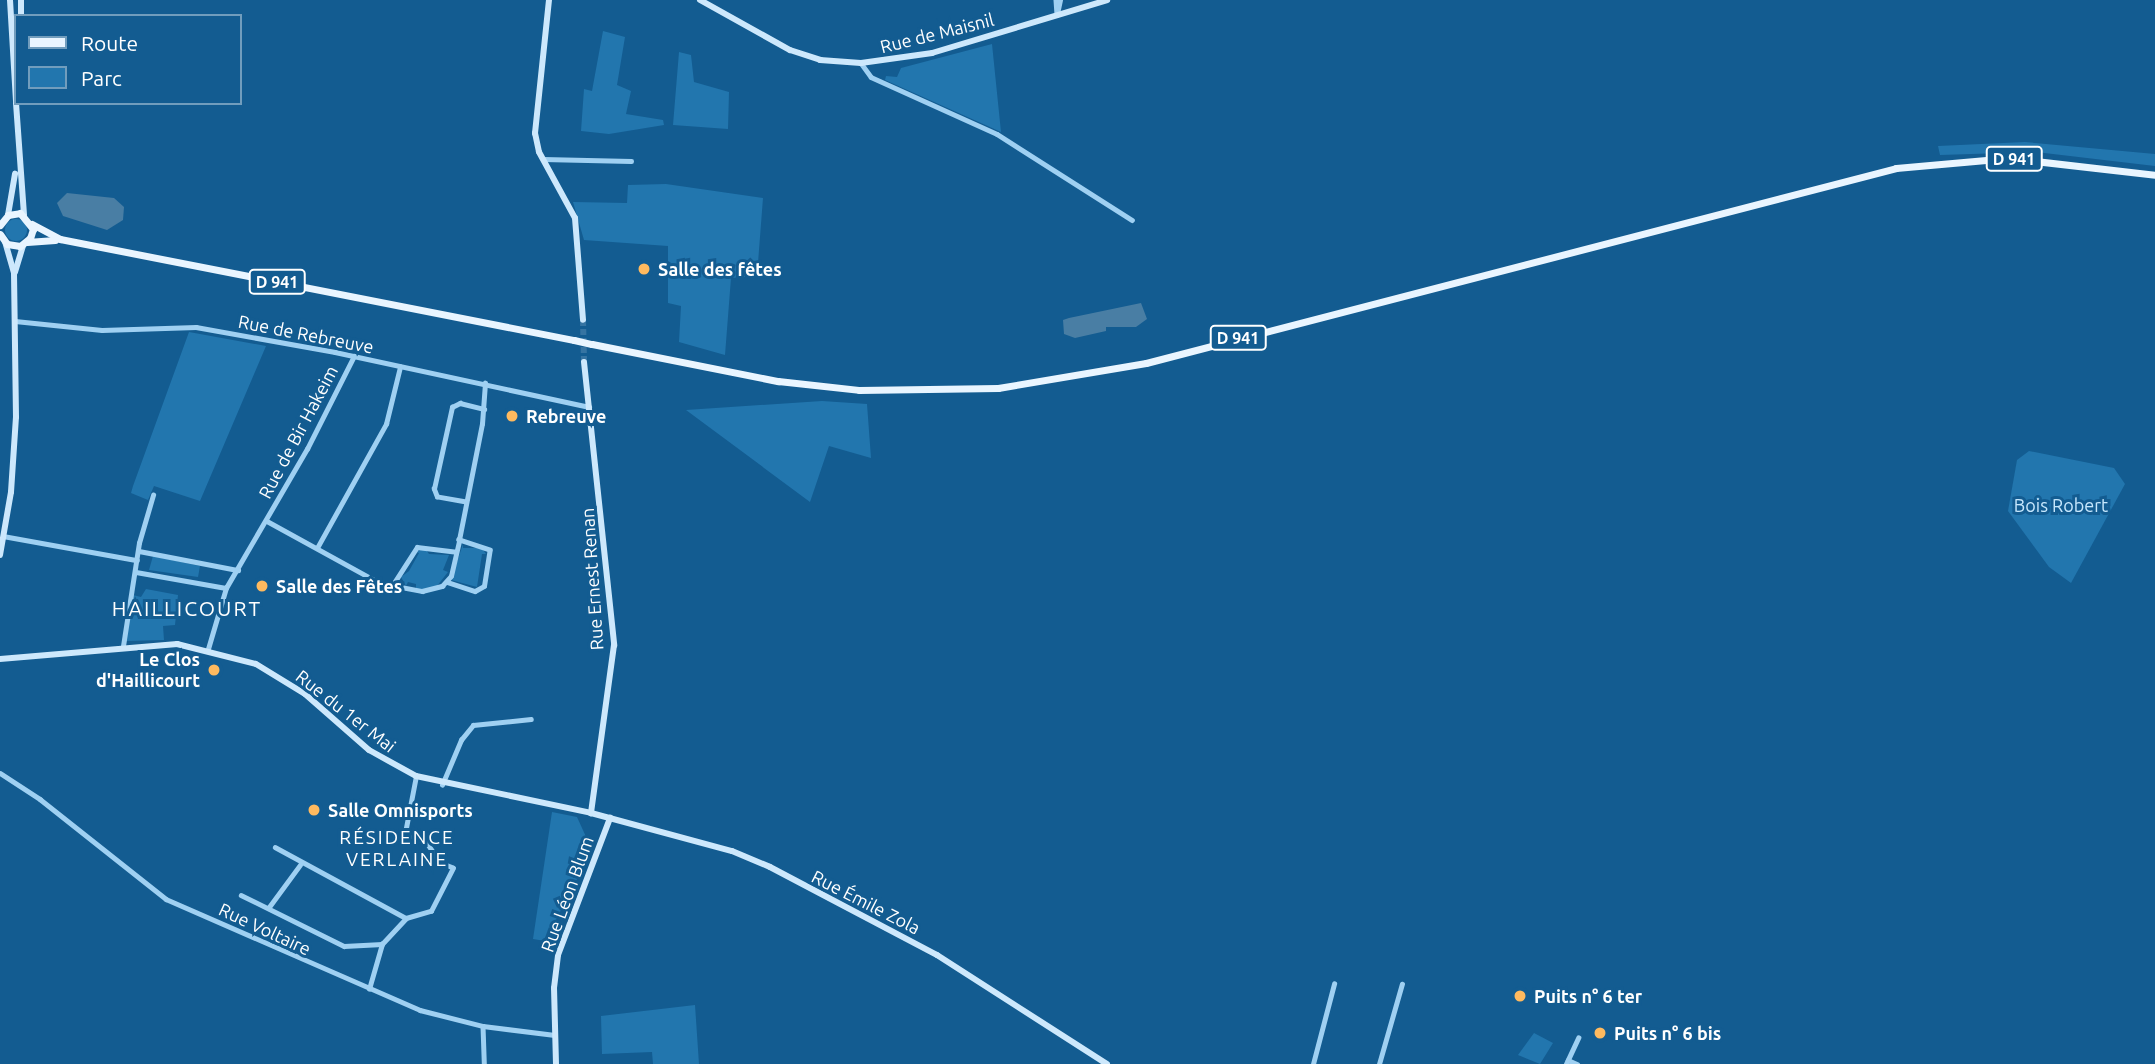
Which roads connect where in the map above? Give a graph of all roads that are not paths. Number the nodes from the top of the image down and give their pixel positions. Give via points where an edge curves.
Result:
1 (10, 0) edge
2 (539, 0) edge
3 (700, 0) edge
4 (1058, 0) edge
5 (1107, 0) edge
6 (548, 2) edge
7 (1057, 15) junction
8 (14, 52) edge
9 (861, 63) junction
10 (16, 105) edge
11 (18, 159) junction
12 (543, 159) junction
13 (631, 161) dead end
14 (2155, 175) edge
15 (24, 215) junction
16 (3, 219) edge
17 (1132, 220) dead end
18 (32, 224) junction
19 (1, 237) edge
20 (60, 239) junction
21 (25, 244) junction
22 (14, 273) junction
23 (583, 320) tunnel mouth
24 (15, 321) junction
25 (354, 356) junction
26 (584, 362) tunnel mouth
27 (400, 367) junction
28 (485, 383) junction
29 (589, 407) junction
30 (484, 408) junction
31 (153, 495) dead end
32 (467, 502) junction
33 (267, 521) junction
34 (4, 536) junction
35 (459, 540) junction
36 (317, 548) junction
37 (139, 551) junction
38 (456, 552) junction
39 (0, 555) edge
40 (137, 561) junction
41 (239, 570) junction
42 (136, 572) junction
43 (447, 583) junction
44 (392, 586) junction
45 (226, 588) junction
46 (123, 646) junction
47 (208, 649) junction
48 (0, 659) edge
49 (531, 719) dead end
50 (0, 773) edge
51 (416, 776) junction
52 (442, 785) junction
53 (591, 813) junction
54 (610, 818) junction
55 (275, 847) dead end
56 (300, 865) junction
57 (241, 895) dead end
58 (269, 906) junction
59 (406, 918) junction
60 (382, 944) junction
61 (1334, 984) dead end
62 (1402, 984) dead end
63 (369, 989) junction
64 (483, 1026) junction
65 (554, 1035) junction
66 (1578, 1038) dead end
67 (1567, 1062) edge
68 (484, 1064) edge
69 (556, 1064) edge
70 (1107, 1064) edge
71 (1313, 1064) edge
72 (1379, 1064) edge
73 (1577, 1064) edge

1 - 8 street
2 - 6 street
3 - 9 street, Rue de Maisnil via 790,50 820,60
4 - 7 street
5 - 7 street, Rue de Maisnil
6 - 12 street via 533,121
7 - 9 street, Rue de Maisnil via 932,53
9 - 17 street via 871,78 997,134
10 - 11 street
11 - 15 street
11 - 16 street
12 - 13 street
12 - 23 street via 575,218
14 - 20 main road, D 941, bridge via 2009,158 1896,168 1160,360 998,388 859,390 778,381
15 - 16 main road
15 - 18 main road
18 - 20 main road, D 941
18 - 21 main road
19 - 21 main road
19 - 22 street
20 - 21 main road, D 941
21 - 22 street
22 - 24 street
24 - 25 street, Rue de Rebreuve via 102,330 196,327
24 - 34 street via 15,455
25 - 27 street, Rue de Rebreuve
25 - 33 street, Rue de Bir Hakeim
26 - 29 street, Rue Ernest Renan
27 - 28 street, Rue de Rebreuve
27 - 36 street via 386,424
28 - 29 street, Rue de Rebreuve
28 - 30 street
29 - 53 street, Rue Ernest Renan via 614,645
30 - 32 street
30 - 32 street via 460,403 452,407 434,489 437,497
31 - 37 street
32 - 35 street
33 - 36 street
33 - 41 street, Rue de Bir Hakeim
34 - 39 street
34 - 40 street
35 - 38 street
35 - 43 street via 490,550 484,586 475,591
36 - 44 street
37 - 40 street
37 - 41 street
38 - 43 street
38 - 44 street via 417,547
40 - 42 street
41 - 45 street, Rue de Bir Hakeim
42 - 45 street
42 - 46 street
43 - 44 street via 422,592
45 - 47 street, Rue de Bir Hakeim
46 - 47 street, Rue du 1er Mai via 177,644
46 - 48 street, Rue du 1er Mai
47 - 51 street, Rue du 1er Mai via 256,664 282,678 369,750
49 - 52 street via 473,725 461,740
50 - 63 street, Rue Voltaire via 166,899
51 - 52 street, Rue du 1er Mai
51 - 59 street via 405,833 427,844 440,863 453,868 431,911
52 - 53 street, Rue du 1er Mai
53 - 54 street, Rue Émile Zola
54 - 65 street, Rue Léon Blum via 558,955
54 - 70 street, Rue Émile Zola via 732,850 770,867 937,955
55 - 56 street
56 - 58 street
56 - 59 street
57 - 58 street
58 - 60 street via 344,946
59 - 60 street
60 - 63 street
61 - 71 street
62 - 72 street
63 - 64 street, Rue Voltaire via 420,1010
64 - 65 street, Rue Voltaire
64 - 68 street
65 - 69 street, Rue Léon Blum
66 - 67 street
67 - 73 street

